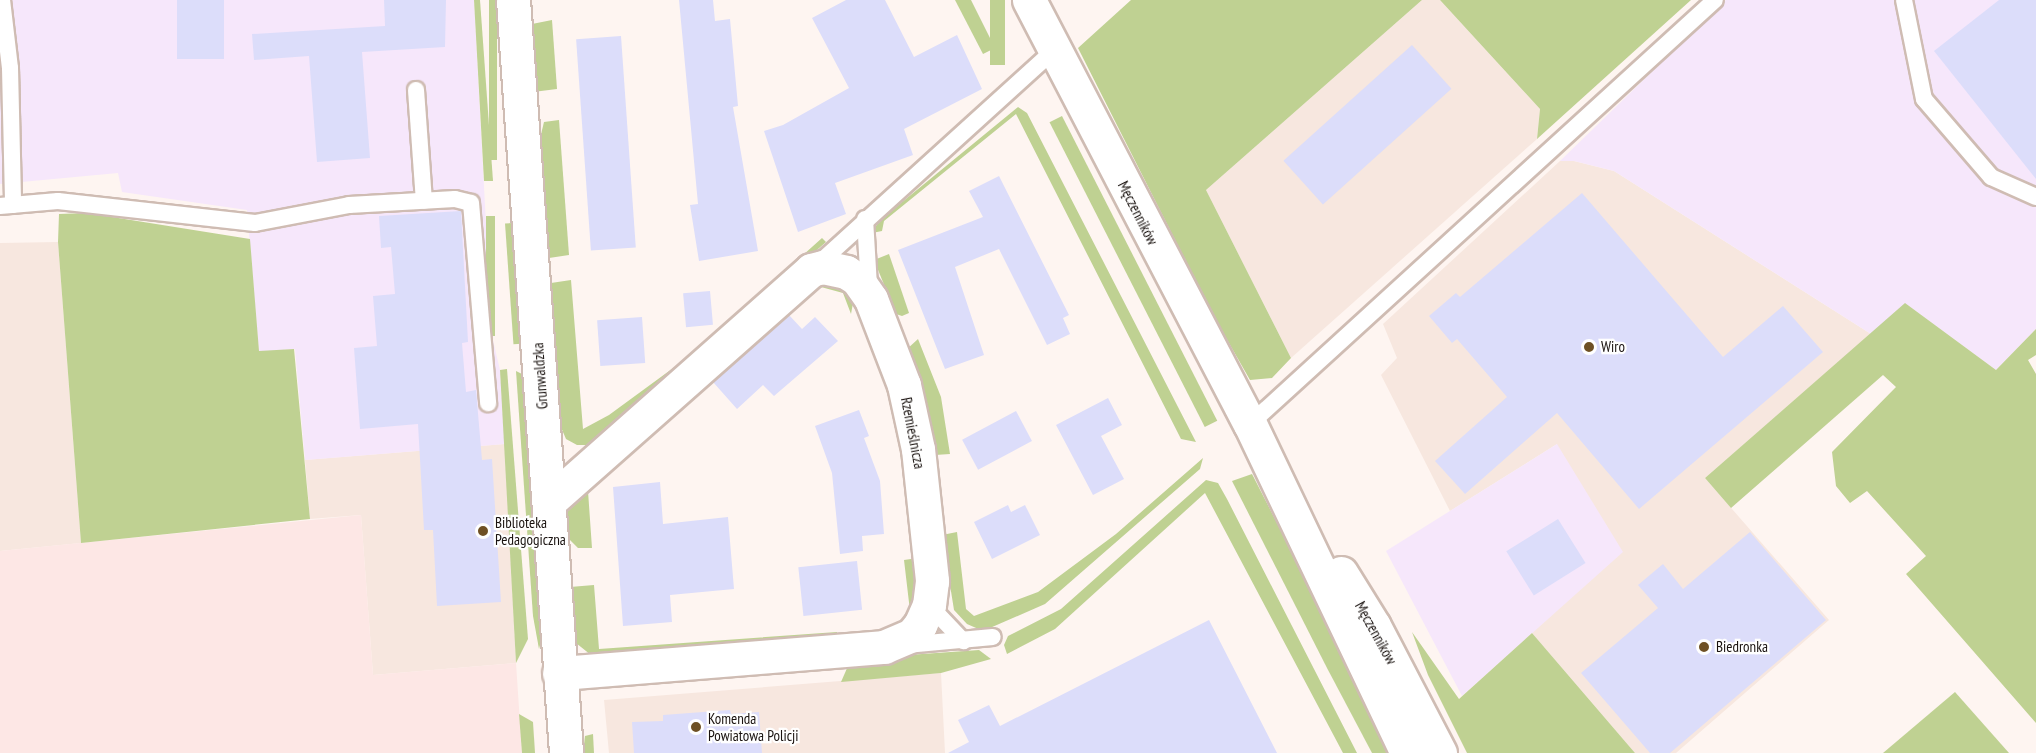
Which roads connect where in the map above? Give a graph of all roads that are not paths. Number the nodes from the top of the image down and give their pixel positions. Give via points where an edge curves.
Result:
1 (2, 0) edge
2 (513, 0) edge
3 (1029, 0) edge
4 (1715, 0) edge
5 (1904, 0) edge
6 (1054, 50) junction
7 (416, 90) dead end
8 (2036, 197) edge
9 (424, 201) junction
10 (7, 205) edge
11 (865, 219) junction
12 (811, 270) junction
13 (871, 299) junction
14 (488, 403) dead end
15 (1250, 424) junction
16 (549, 502) junction
17 (929, 605) junction
18 (993, 637) dead end
19 (963, 640) junction
20 (884, 647) junction
21 (559, 672) junction
22 (566, 753) edge
23 (1407, 753) edge
24 (1440, 753) edge

1 - 10 lane via 10,68
2 - 16 street, Grunwaldzka
3 - 6 street, Męczenników
4 - 15 lane
5 - 8 lane via 1924,99 1991,177
6 - 11 lane
6 - 15 street, Męczenników
7 - 9 lane
9 - 10 lane via 349,205 255,223 58,201
9 - 14 lane via 471,203
11 - 12 lane
11 - 13 lane via 864,261
12 - 13 street, Rzemieślnicza via 823,267 846,272 857,279
12 - 16 street
13 - 17 street, Rzemieślnicza via 911,409 930,536
15 - 23 street, Męczenników
15 - 24 street, Męczenników via 1374,626
16 - 21 street, Grunwaldzka
17 - 19 lane
17 - 20 street, Rzemieślnicza via 912,635
18 - 19 lane
19 - 20 lane
20 - 21 street, Rzemieślnicza
21 - 22 street, Grunwaldzka

